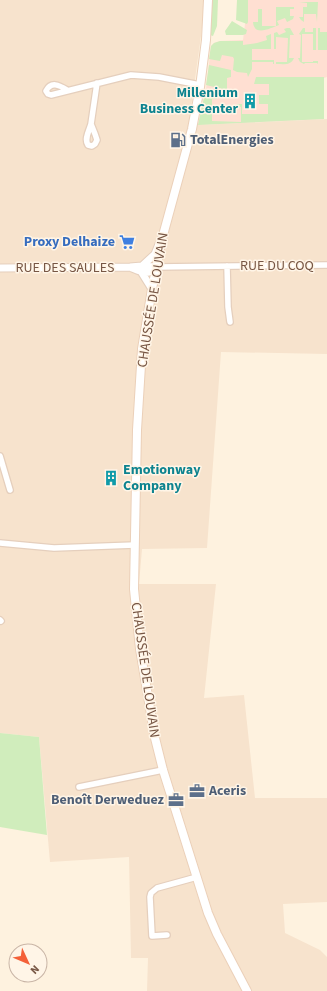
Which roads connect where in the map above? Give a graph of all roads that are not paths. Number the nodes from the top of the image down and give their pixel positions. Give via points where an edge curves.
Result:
1 (208, 0) edge
2 (97, 83) junction
3 (200, 85) junction
4 (67, 90) dead end
5 (92, 124) dead end
6 (162, 239) junction
7 (327, 265) edge
8 (227, 266) junction
9 (156, 267) junction
10 (0, 268) edge
11 (142, 270) junction
12 (152, 289) junction
13 (230, 322) dead end
14 (0, 456) edge
15 (10, 490) dead end
16 (0, 543) edge
17 (135, 545) junction
18 (163, 770) junction
19 (79, 787) dead end
20 (196, 877) junction
21 (167, 935) dead end
22 (247, 991) edge

1 - 3 main road, CHAUSSÉE DE LOUVAIN
2 - 3 street via 140,75
2 - 4 street
2 - 5 street
3 - 6 main road, CHAUSSÉE DE LOUVAIN via 192,129
6 - 9 main road, CHAUSSÉE DE LOUVAIN
6 - 11 street
7 - 8 street, RUE DU COQ
8 - 9 street, RUE DU COQ
8 - 13 street, RUE DU COQ
9 - 11 street, RUE DES SAULES via 153,272 147,273
9 - 12 main road, CHAUSSÉE DE LOUVAIN
10 - 11 street, RUE DES SAULES via 130,267
11 - 12 street
12 - 17 main road, CHAUSSÉE DE LOUVAIN via 142,349 137,430
14 - 15 street
16 - 17 street via 54,548
17 - 18 main road, CHAUSSÉE DE LOUVAIN via 134,589 140,649
18 - 19 street
18 - 20 main road, CHAUSSÉE DE LOUVAIN
20 - 21 street via 157,888 151,893 152,936
20 - 22 main road, CHAUSSÉE DE LOUVAIN via 217,934

